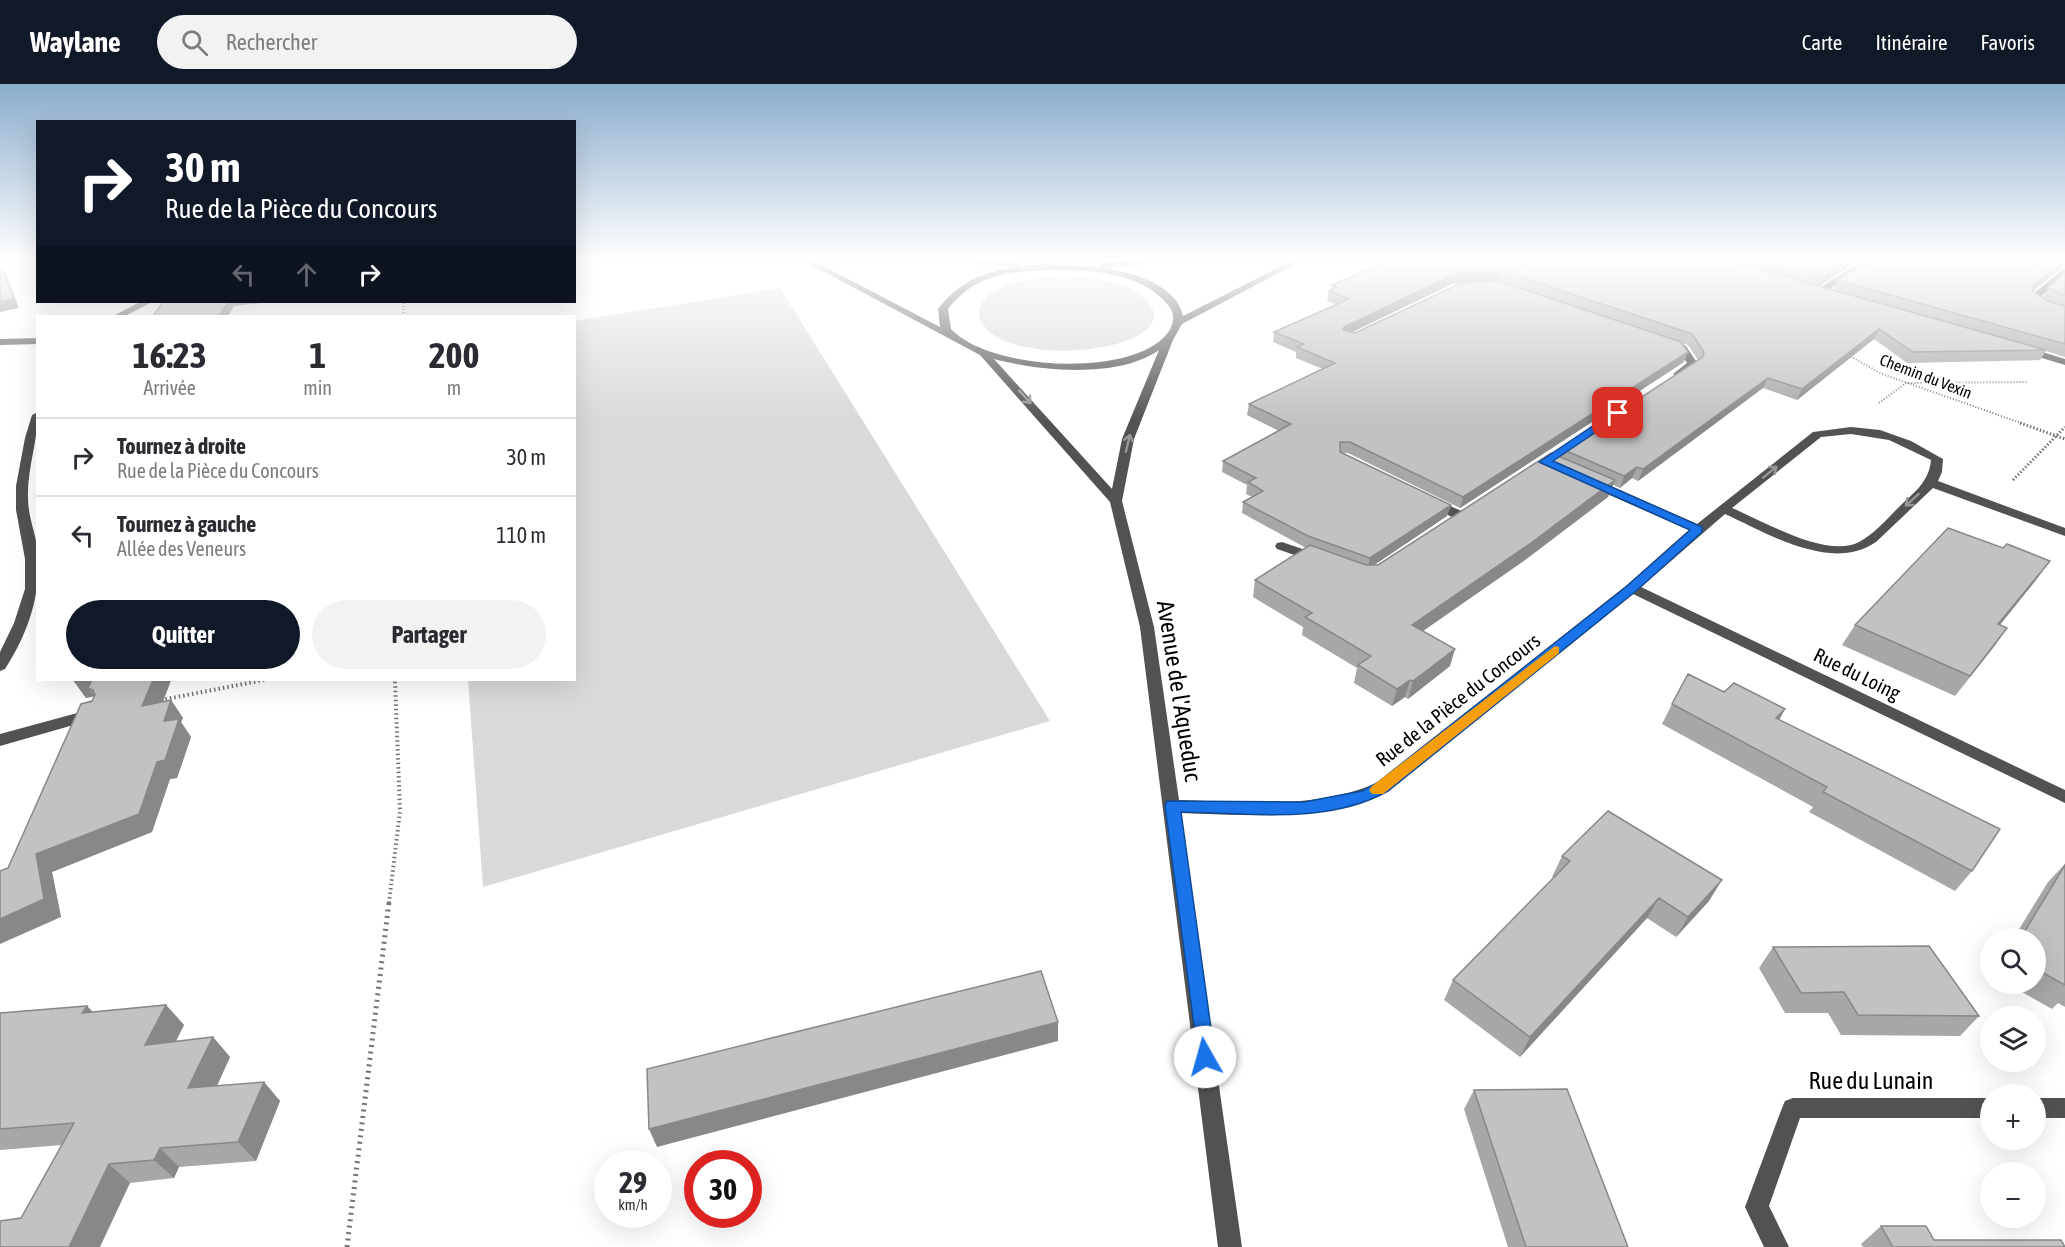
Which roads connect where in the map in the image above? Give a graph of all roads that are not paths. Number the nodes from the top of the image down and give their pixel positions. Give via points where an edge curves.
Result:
1 (908, 314) edge
2 (944, 314) edge
3 (1178, 314) edge
4 (1194, 314) edge
5 (1179, 322) junction
6 (1168, 339) junction
7 (957, 340) junction
8 (1660, 340) edge
9 (36, 341) edge
10 (0, 342) edge
11 (2010, 345) edge
12 (985, 355) junction
13 (2065, 362) edge
14 (1663, 384) edge
15 (36, 421) edge
16 (1577, 476) edge
17 (1931, 483) junction
18 (1422, 497) edge
19 (1116, 501) junction
20 (1725, 509) junction
21 (1461, 516) edge
22 (1698, 529) junction
23 (2065, 532) edge
24 (1281, 546) dead end
25 (1325, 561) edge
26 (1632, 588) junction
27 (0, 666) edge
28 (98, 712) edge
29 (0, 740) edge
30 (2065, 797) edge
31 (1173, 806) junction
32 (1980, 1108) edge
33 (2046, 1108) edge
34 (2065, 1108) edge
35 (1230, 1247) edge
36 (1777, 1247) edge

1 - 7 street
2 - 7 street via 945,327
3 - 5 street
4 - 5 street
5 - 6 street, Avenue de l'Aqueduc
6 - 12 street via 1148,352 1115,362 1073,367 1017,363
19 -> 6 street, Avenue de l'Aqueduc via 1128,439
7 - 12 street
8 - 14 street via 1682,348 1693,364
9 - 10 street
11 - 13 street
12 -> 19 street, Avenue de l'Aqueduc
15 - 27 street via 23,483 22,510 32,546 33,577 28,607
16 - 22 street
17 -> 20 street via 1862,546 1841,551 1814,546
20 -> 17 street, Rue de la Pièce du Concours via 1817,434 1854,429 1866,429 1915,446 1937,459
17 - 23 street
18 - 21 street
19 - 31 street, Avenue de l'Aqueduc via 1148,627
20 - 22 street, Rue de la Pièce du Concours
22 - 26 street, Rue de la Pièce du Concours
24 - 25 street
26 - 30 street, Rue du Loing
26 - 31 street, Rue de la Pièce du Concours via 1383,787 1366,796 1292,809
28 - 29 street
31 - 35 street, Avenue de l'Aqueduc
32 - 36 street, Rue du Lunain via 1793,1107 1757,1207
33 - 34 street

